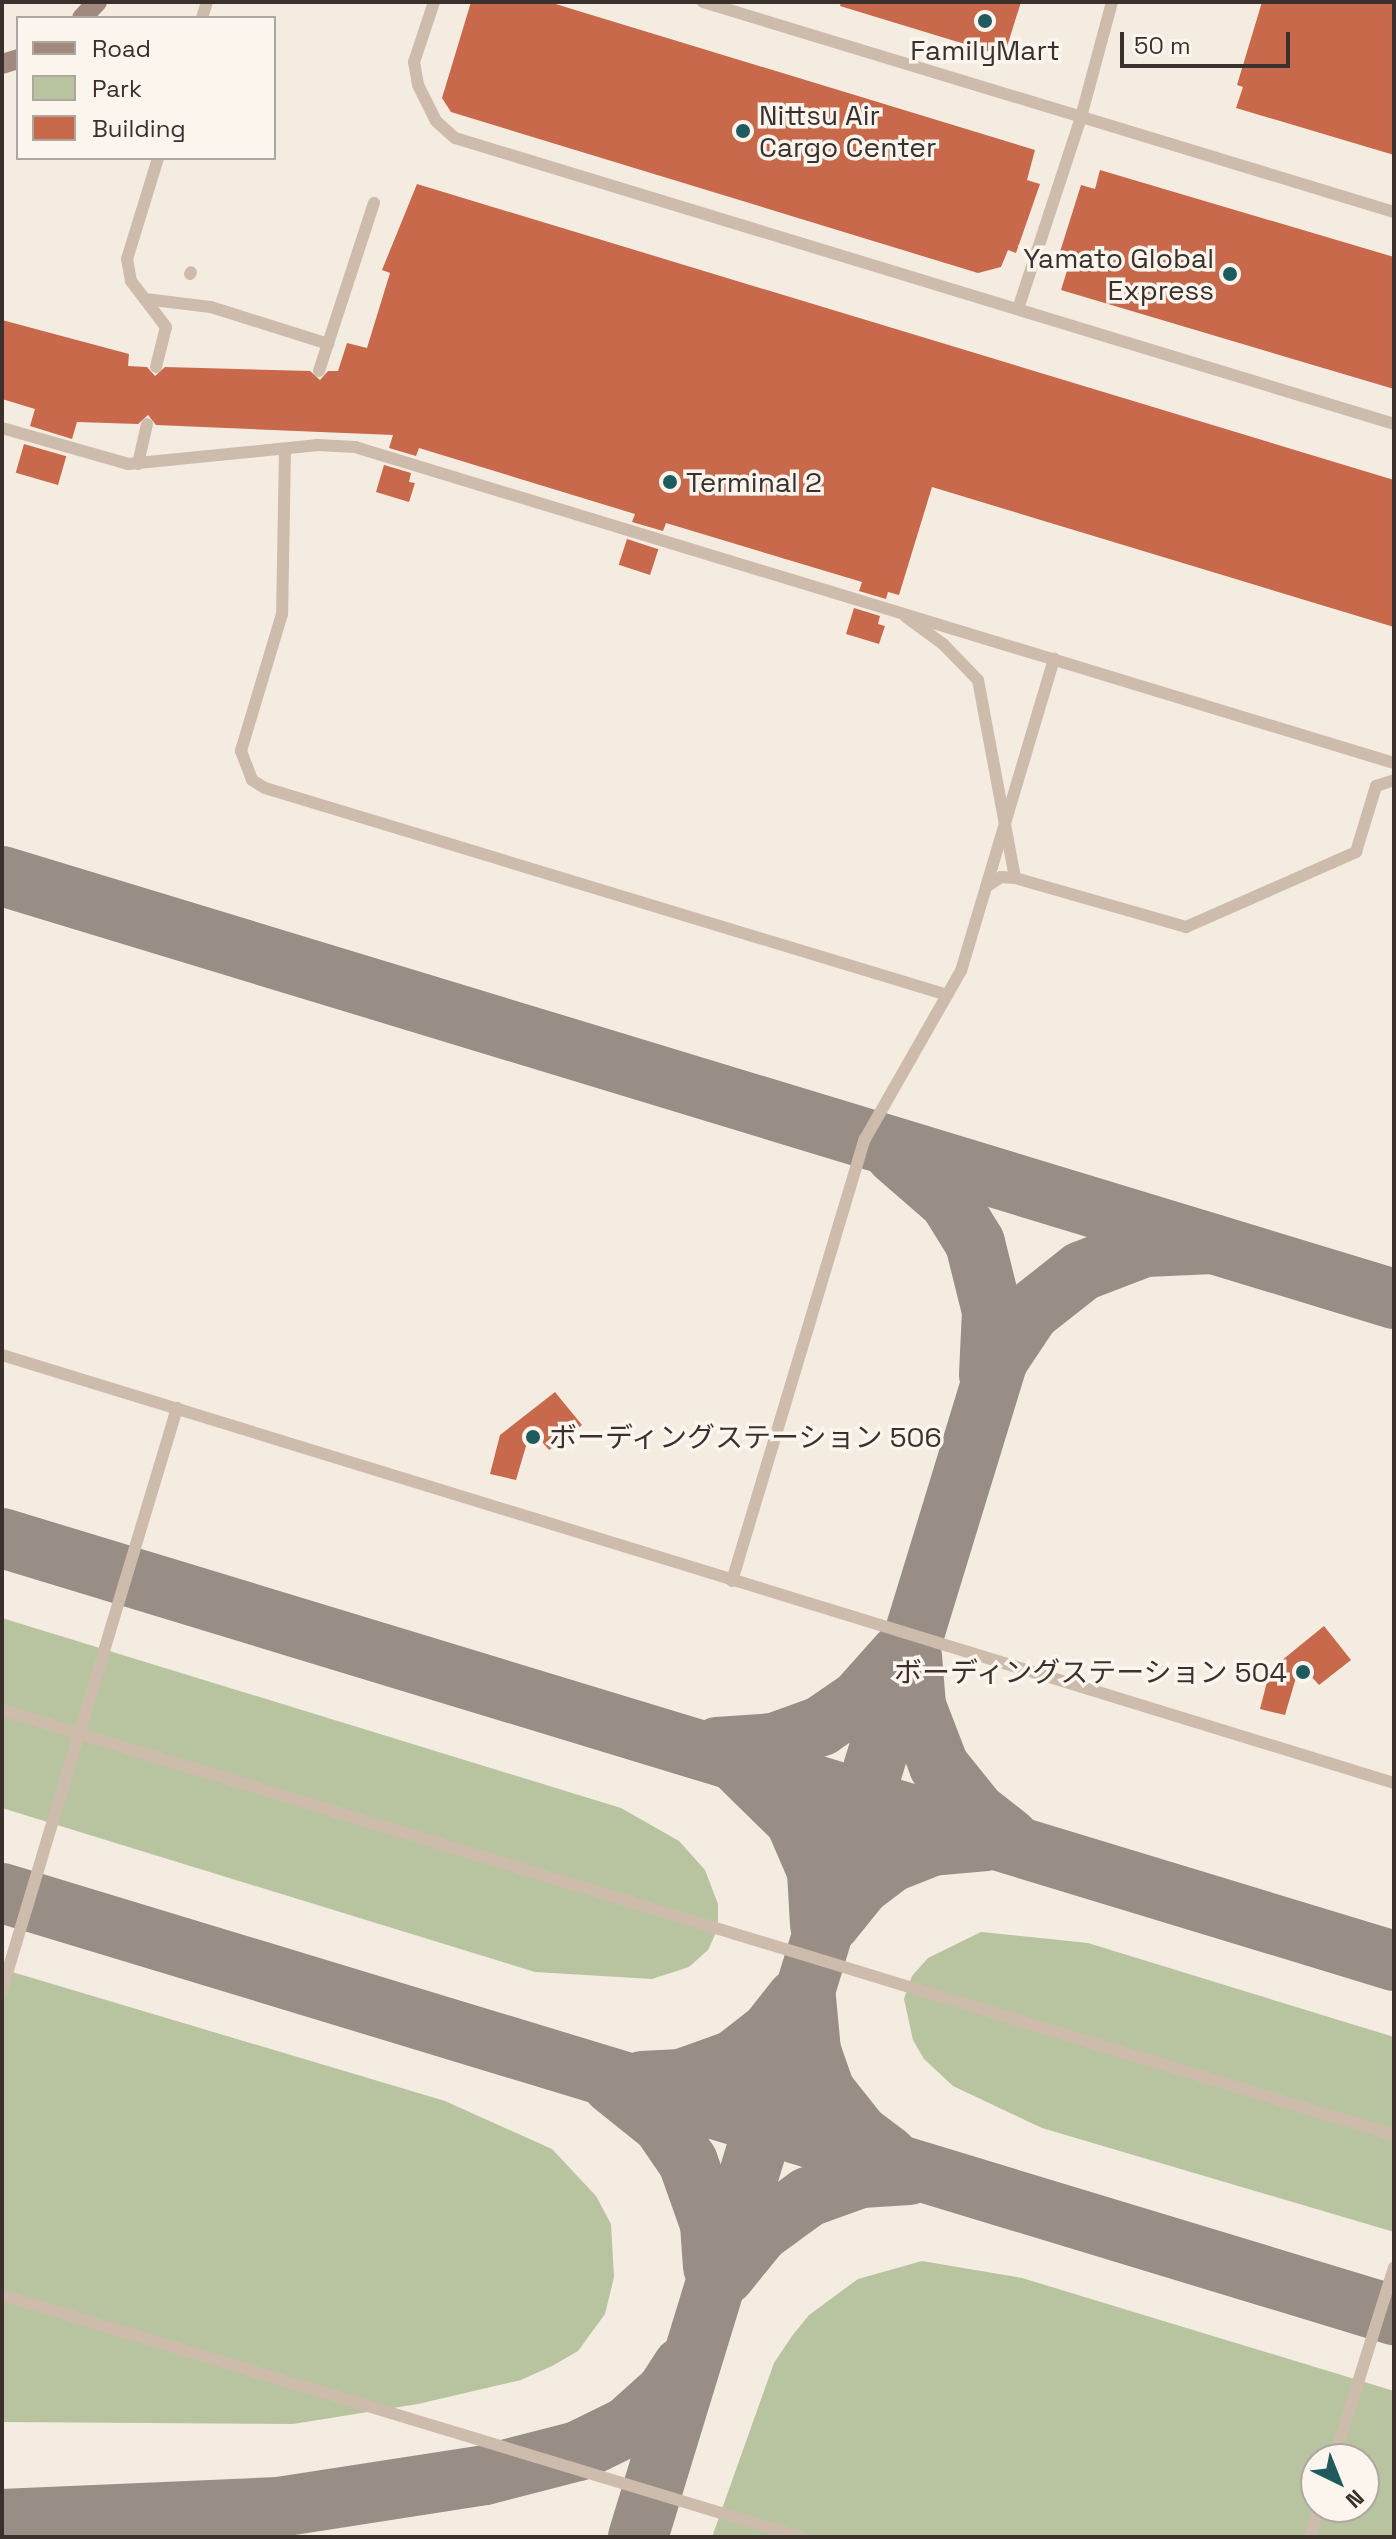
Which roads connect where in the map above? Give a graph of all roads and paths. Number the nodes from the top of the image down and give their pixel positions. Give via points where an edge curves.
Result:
1 (434, 2) edge
2 (703, 2) edge
3 (1112, 2) edge
4 (1081, 117) junction
5 (157, 160) edge
6 (374, 203) dead end
7 (1394, 212) edge
8 (145, 299) junction
9 (1018, 309) junction
10 (328, 344) junction
11 (156, 367) dead end
12 (319, 371) dead end
13 (147, 424) dead end
14 (1394, 424) edge
15 (2, 428) edge
16 (285, 449) junction
17 (138, 464) junction
18 (897, 611) junction
19 (1054, 659) junction
20 (1394, 763) edge
21 (1394, 780) edge
22 (1005, 824) junction
23 (1015, 878) junction
24 (986, 887) junction
25 (947, 995) junction
26 (2, 1355) edge
27 (177, 1408) junction
28 (732, 1581) junction
29 (2, 1710) edge
30 (79, 1733) junction
31 (1394, 1783) edge
32 (2, 1990) edge
33 (1394, 2135) edge
34 (1394, 2267) edge
35 (2, 2295) edge
36 (1339, 2443) edge
37 (800, 2537) edge

1 - 9 lane via 414,62 418,85 436,121 455,138
2 - 4 lane
3 - 4 lane
4 - 7 lane
4 - 9 lane
5 - 8 lane via 127,259 131,281
6 - 10 lane
8 - 10 lane via 211,307
8 - 11 lane via 166,327
9 - 14 lane
10 - 12 lane
13 - 17 lane
15 - 17 lane via 114,462
16 - 17 lane
16 - 18 lane via 317,438 369,451
16 - 25 lane via 282,614 241,751 252,780
18 - 19 lane
18 - 22 lane via 943,644 978,680
19 - 20 lane
19 - 22 lane
21 - 23 lane via 1376,786 1356,852 1186,927
22 - 23 lane
22 - 24 lane
23 - 24 lane via 1001,877
24 - 25 lane via 961,971
25 - 28 lane via 865,1139
26 - 27 lane
27 - 28 lane
27 - 30 lane
28 - 31 lane
29 - 30 lane
30 - 32 lane
30 - 33 lane
34 - 36 lane
35 - 37 lane

